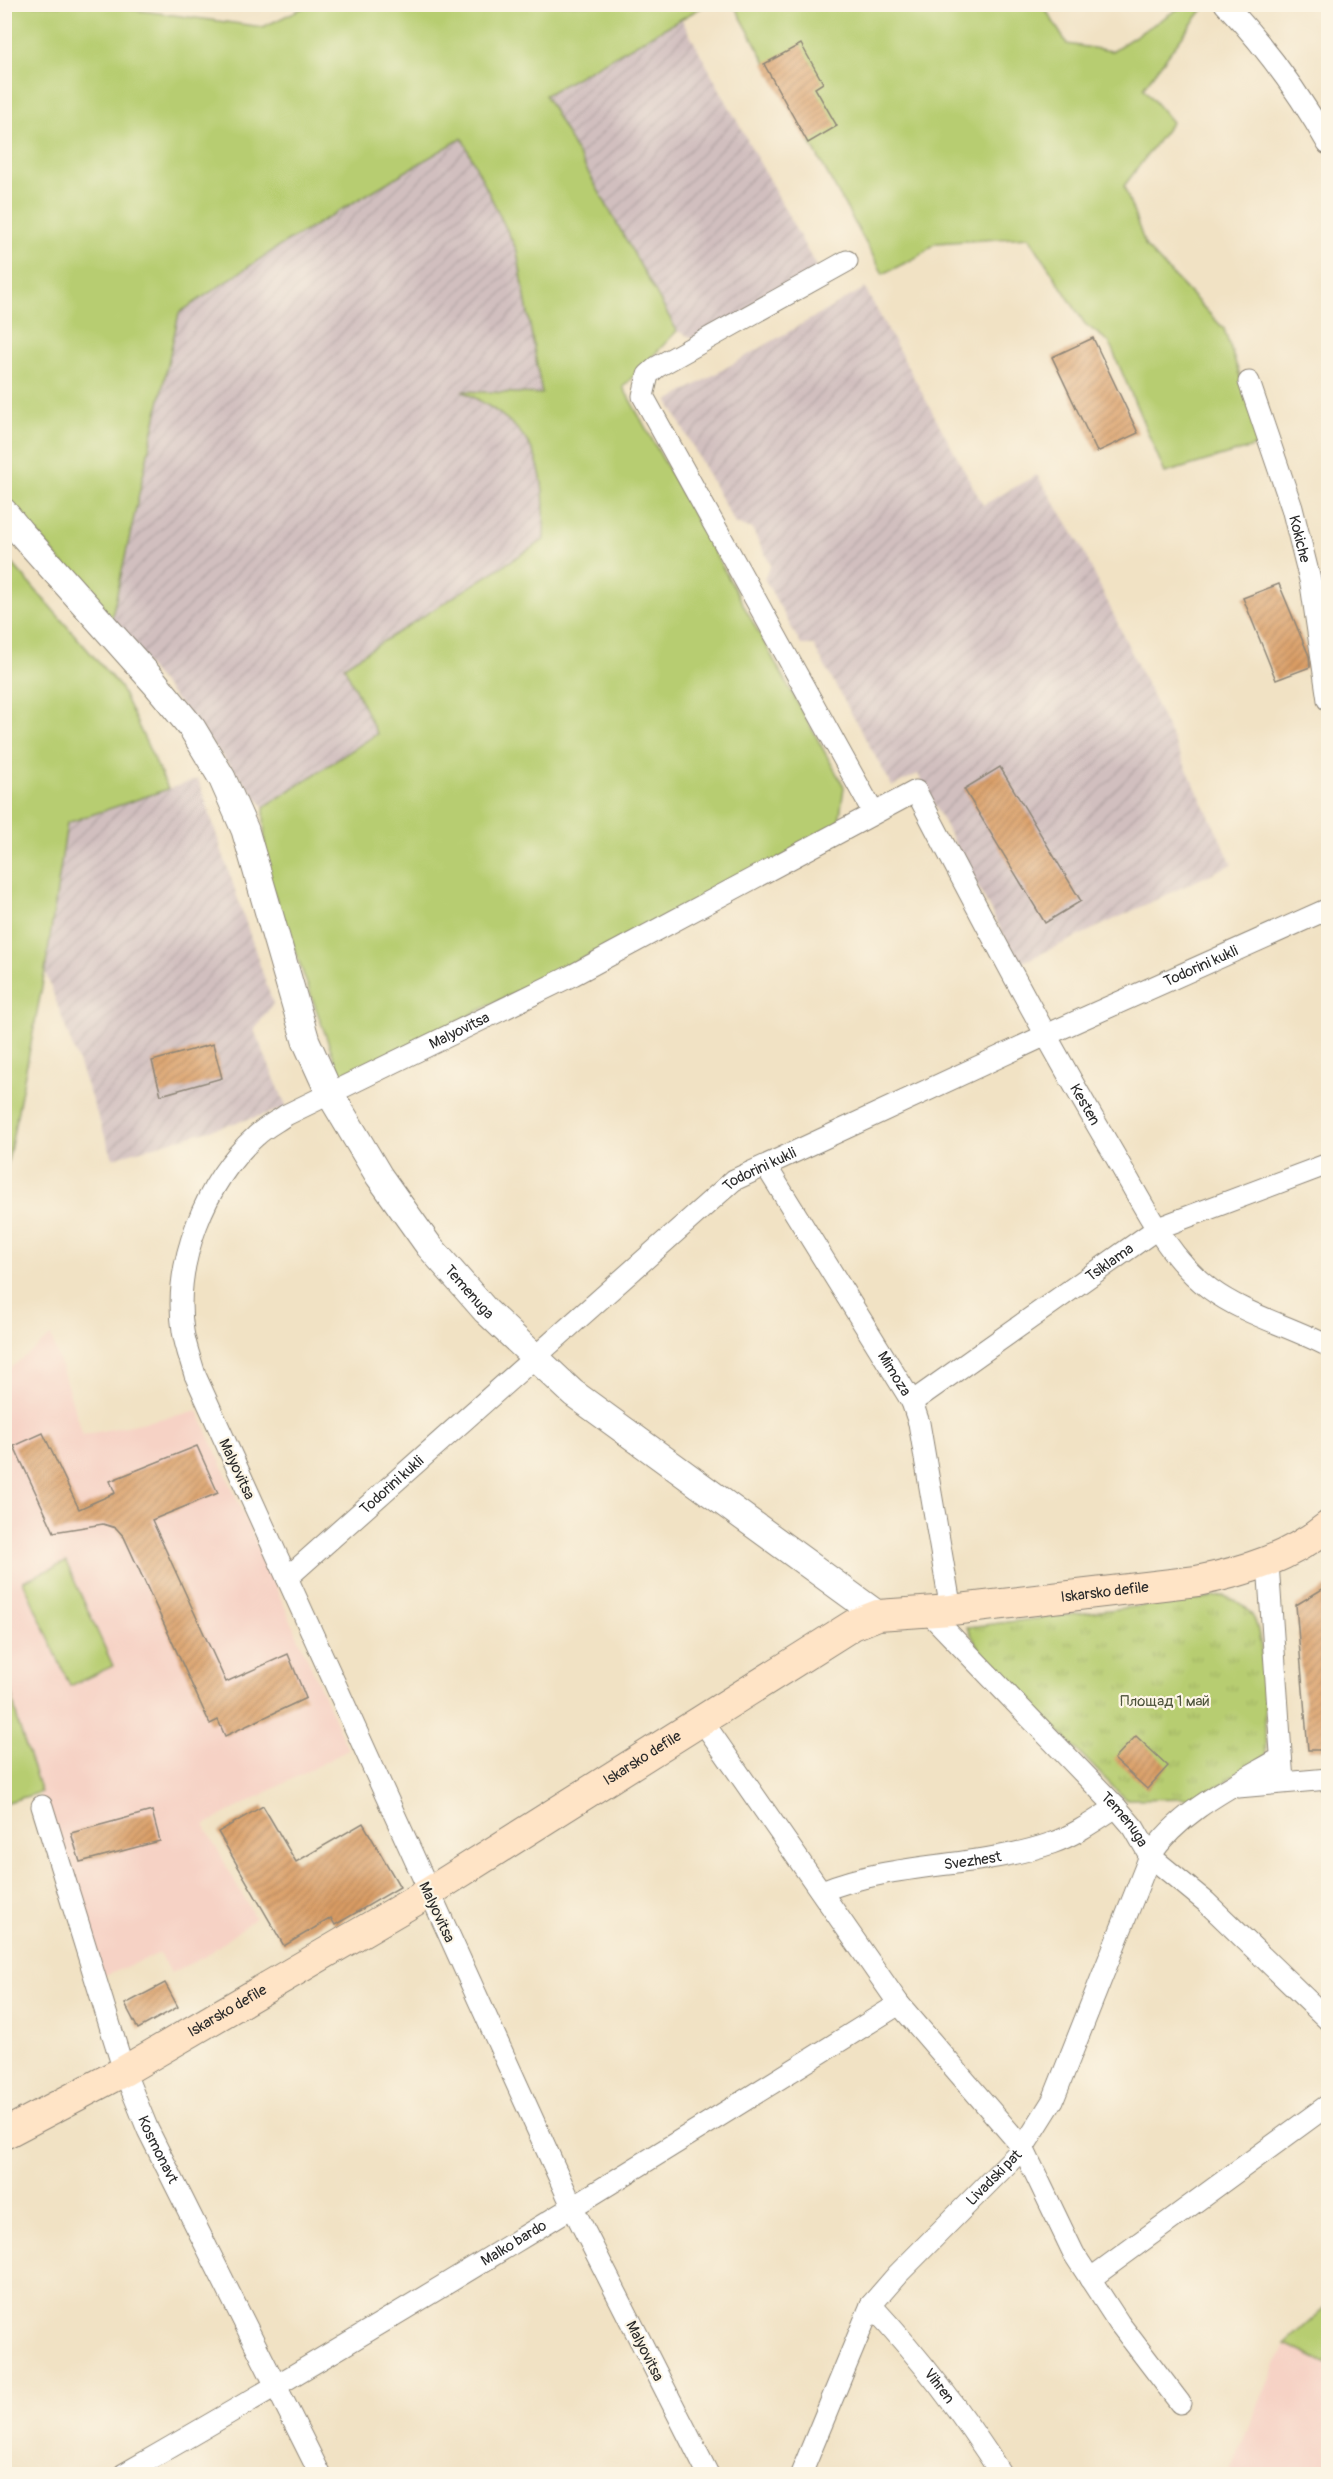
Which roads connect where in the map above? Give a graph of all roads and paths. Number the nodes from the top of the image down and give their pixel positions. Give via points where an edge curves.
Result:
1 (1225, 4) edge
2 (1329, 144) edge
3 (847, 261) dead end
4 (1249, 382) dead end
5 (4, 512) edge
6 (1329, 700) edge
7 (916, 791) joint
8 (873, 812) junction
9 (1329, 909) edge
10 (1044, 1036) junction
11 (330, 1094) junction
12 (1329, 1164) edge
13 (766, 1166) junction
14 (1158, 1228) junction
15 (1329, 1346) edge
16 (534, 1358) junction
17 (912, 1402) junction
18 (1329, 1526) edge
19 (1268, 1563) junction
20 (287, 1578) junction
21 (940, 1611) junction
22 (878, 1615) junction
23 (701, 1719) junction
24 (1281, 1758) junction
25 (1329, 1779) edge
26 (1283, 1782) junction
27 (1231, 1788) junction
28 (42, 1806) dead end
29 (1116, 1807) junction
30 (1150, 1856) junction
31 (822, 1891) junction
32 (428, 1893) junction
33 (899, 2004) junction
34 (1329, 2020) edge
35 (124, 2071) junction
36 (1329, 2105) edge
37 (4, 2134) edge
38 (1023, 2148) junction
39 (573, 2208) junction
40 (1089, 2279) junction
41 (871, 2305) junction
42 (275, 2388) junction
43 (1180, 2403) dead end
44 (124, 2475) edge
45 (320, 2475) edge
46 (708, 2475) edge
47 (801, 2475) edge
48 (1001, 2475) edge

1 - 2 street via 1258,38 1304,101
3 - 8 street via 657,367 648,375 643,396
4 - 6 street, Kokiche via 1292,508 1311,584
5 - 11 street, Temenuga via 192,728 222,778 245,830 306,1041
7 - 8 street, Malyovitsa
7 - 10 street, Kesten
8 - 11 street, Malyovitsa via 573,975
9 - 10 street, Todorini kukli
10 - 13 street, Todorini kukli
10 - 14 street, Kesten
11 - 16 street, Temenuga via 379,1176 429,1246
11 - 20 street, Malyovitsa via 286,1115 255,1136 231,1164 192,1234 182,1283 183,1331 195,1375
12 - 14 street, Tsiklama
13 - 16 street, Todorini kukli via 734,1180 705,1204
13 - 17 street, Mimoza
14 - 15 street, Kesten via 1186,1267 1210,1289 1234,1304
14 - 17 street, Tsiklama
16 - 20 street, Todorini kukli
16 - 22 street, Temenuga via 573,1393
17 - 21 street, Mimoza via 919,1423
18 - 19 main road, Iskarsko defile
19 - 21 main road, Iskarsko defile via 1197,1581
19 - 24 street
20 - 32 street, Malyovitsa
21 - 22 main road, Iskarsko defile
21 - 29 street, Temenuga
22 - 23 main road, Iskarsko defile via 828,1639
23 - 31 street
23 - 32 main road, Iskarsko defile
24 - 26 street
24 - 27 street, Livadski pat
25 - 26 street
26 - 27 street
27 - 30 street, Livadski pat via 1180,1820
28 - 35 street, Kosmonavt
29 - 30 street, Temenuga
29 - 31 street, Svezhest via 1053,1843 866,1876
30 - 34 street, Temenuga via 1206,1902
30 - 38 street, Livadski pat via 1053,2100
31 - 33 street
32 - 35 main road, Iskarsko defile
32 - 39 street, Malyovitsa
33 - 38 street
33 - 39 street, Malko bardo
35 - 37 main road, Iskarsko defile
35 - 42 street, Kosmonavt via 148,2130
36 - 40 street
38 - 40 street
38 - 41 street, Livadski pat
39 - 42 street, Malko bardo
39 - 46 street, Malyovitsa
40 - 43 street
41 - 47 street, Livadski pat
41 - 48 street, Vihren via 951,2398
42 - 44 street, Malko bardo
42 - 45 street, Kosmonavt

